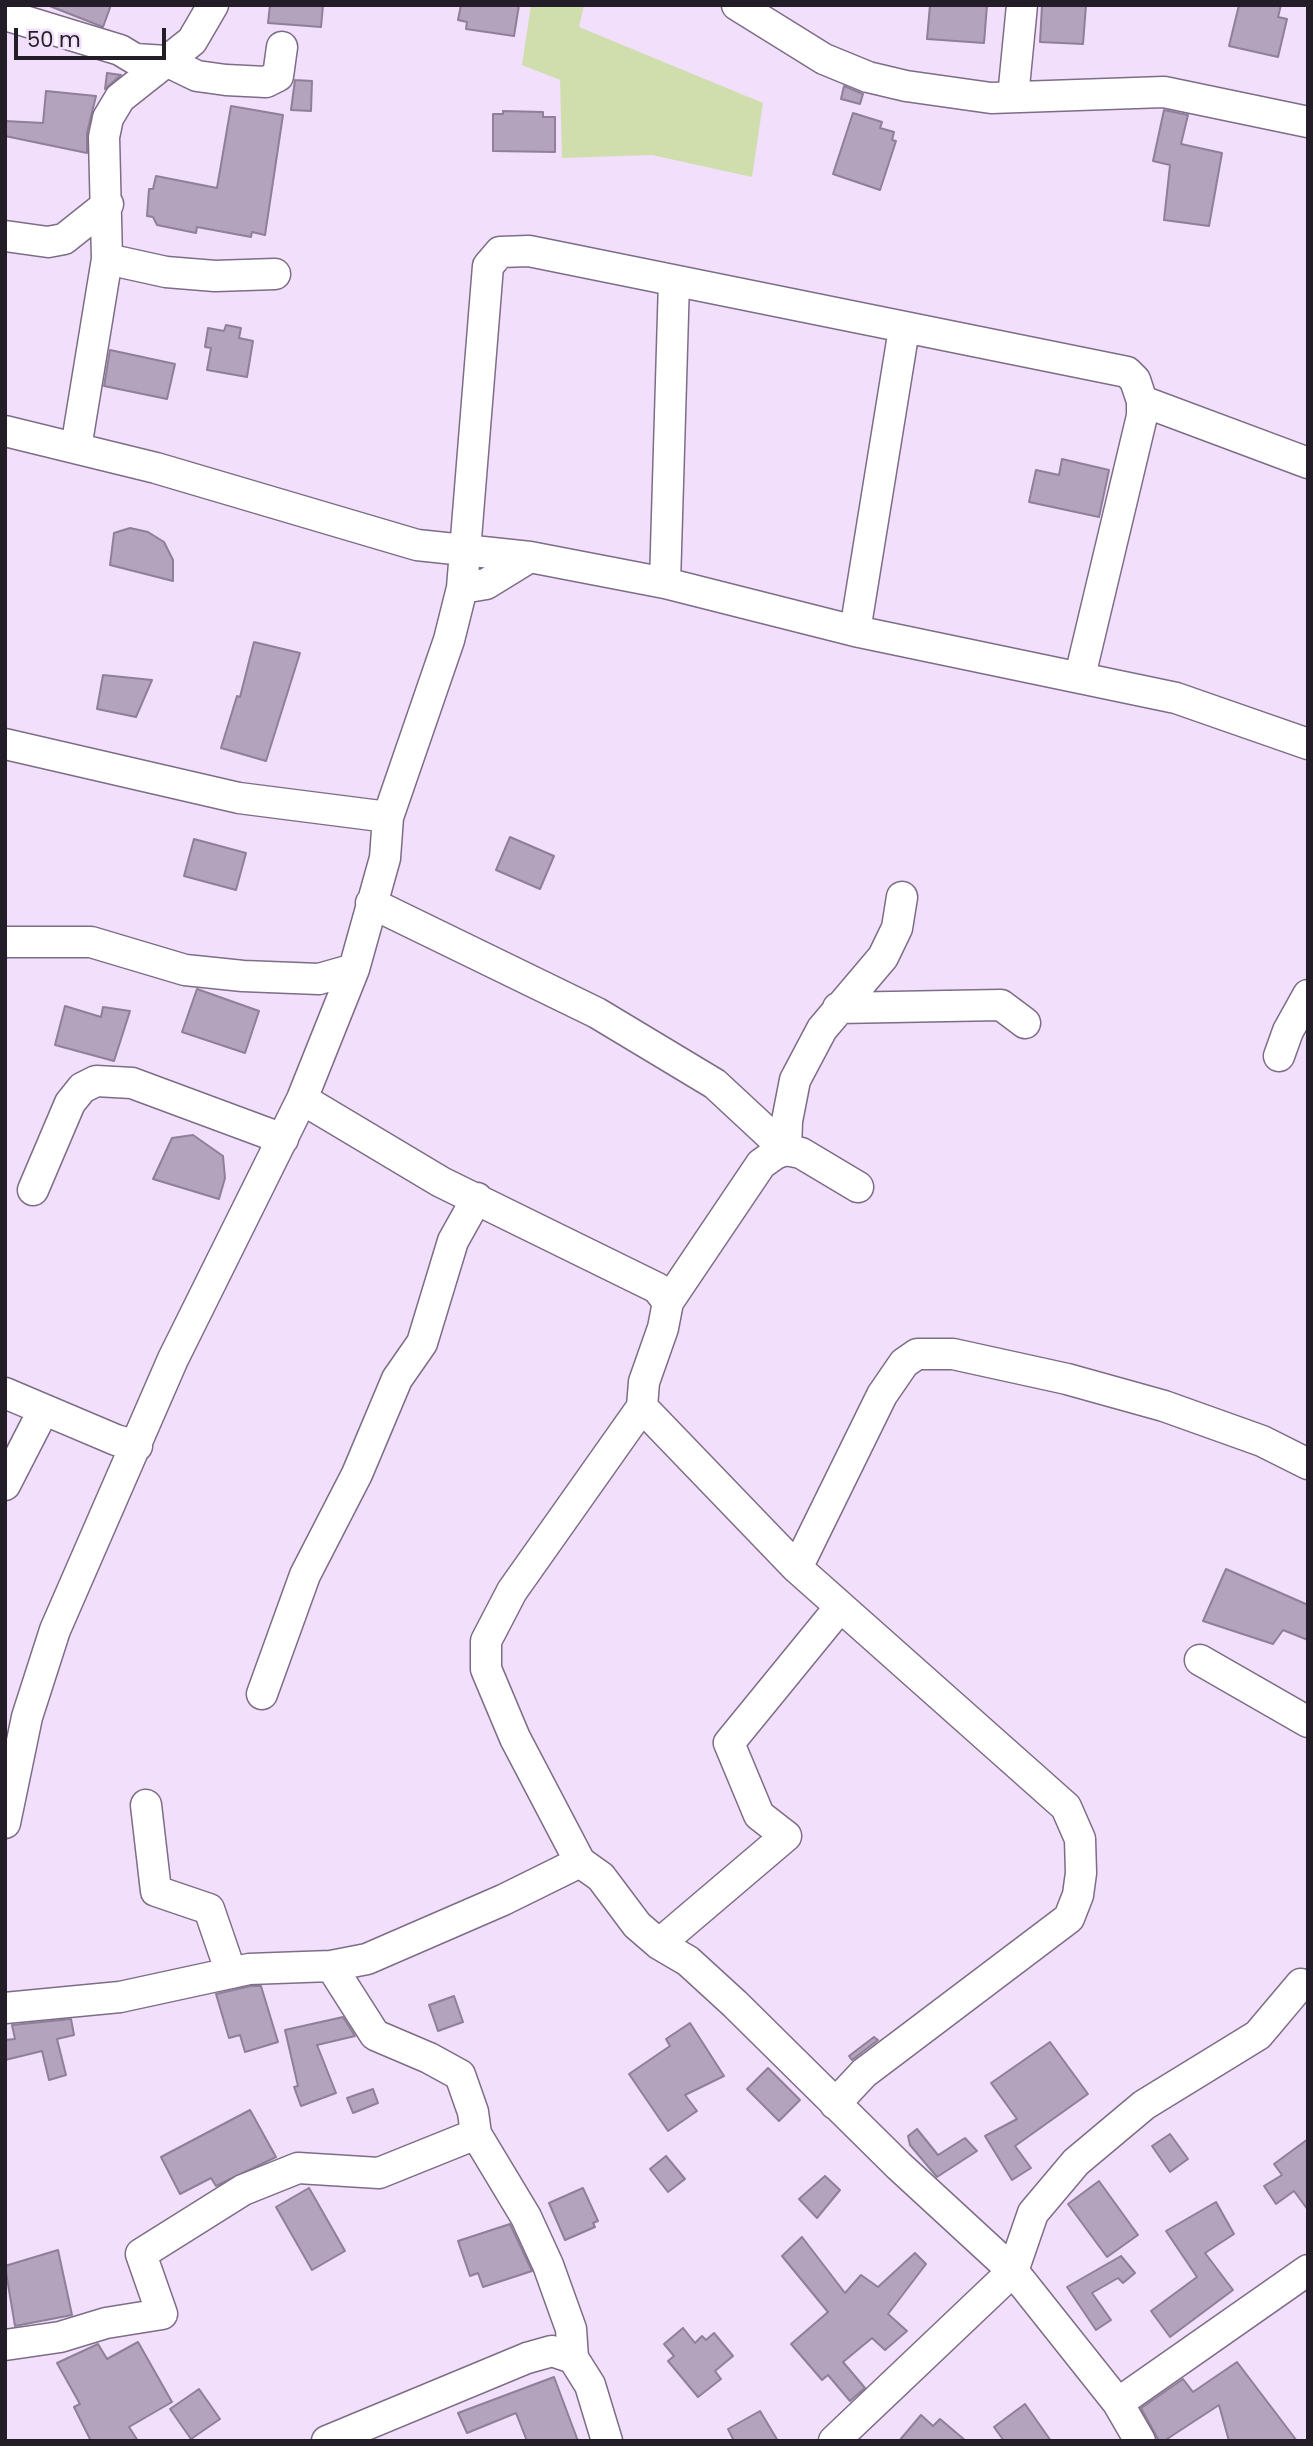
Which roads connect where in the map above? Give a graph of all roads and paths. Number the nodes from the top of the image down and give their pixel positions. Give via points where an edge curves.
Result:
1 (213, 5) edge
2 (737, 5) edge
3 (1023, 5) edge
4 (5, 15) edge
5 (282, 47) dead end
6 (166, 61) junction
7 (1013, 97) junction
8 (1308, 121) edge
9 (108, 204) junction
10 (5, 236) edge
11 (107, 259) junction
12 (275, 274) dead end
13 (674, 281) junction
14 (904, 329) junction
15 (1142, 401) junction
16 (5, 431) edge
17 (76, 448) junction
18 (1308, 463) edge
19 (464, 551) junction
20 (530, 557) junction
21 (665, 583) junction
22 (462, 588) junction
23 (855, 631) junction
24 (1080, 676) junction
25 (5, 744) edge
26 (1308, 744) edge
27 (388, 817) junction
28 (902, 897) dead end
29 (371, 903) junction
30 (5, 942) edge
31 (354, 969) junction
32 (1306, 1002) edge
33 (838, 1008) junction
34 (1025, 1023) dead end
35 (1279, 1056) dead end
36 (302, 1099) junction
37 (283, 1139) junction
38 (786, 1150) junction
39 (859, 1187) dead end
40 (33, 1190) dead end
41 (477, 1198) junction
42 (668, 1302) junction
43 (5, 1393) edge
44 (642, 1407) junction
45 (43, 1411) junction
46 (137, 1446) junction
47 (1308, 1464) edge
48 (5, 1485) edge
49 (797, 1568) junction
50 (840, 1607) junction
51 (1200, 1660) dead end
52 (262, 1694) dead end
53 (1308, 1722) edge
54 (146, 1805) dead end
55 (5, 1823) edge
56 (580, 1862) junction
57 (659, 1944) junction
58 (331, 1966) junction
59 (231, 1973) junction
60 (1301, 1984) dead end
61 (5, 2008) edge
62 (835, 2104) junction
63 (476, 2134) junction
64 (1013, 2270) junction
65 (1308, 2270) edge
66 (5, 2345) edge
67 (573, 2358) junction
68 (1118, 2403) junction
69 (327, 2441) edge
70 (607, 2441) edge
71 (834, 2441) edge
72 (1140, 2441) edge

1 - 6 street via 192,41
2 - 7 street via 824,59 868,77 979,97
3 - 7 street
4 - 6 street via 120,50 135,59
5 - 6 street via 278,76 266,82 197,76
6 - 9 street via 120,98 108,118 104,137
7 - 8 street via 1164,92
9 - 10 street via 64,239 48,242
9 - 11 street
11 - 12 street via 166,272
11 - 17 street
13 - 14 street
13 - 19 street via 529,251 500,252 488,266
13 - 21 street
14 - 15 street via 1126,372 1135,380
14 - 23 street
15 - 18 street
15 - 24 street
16 - 17 street
17 - 19 street via 418,545
19 - 20 street
19 - 22 street
20 - 21 street
20 - 22 street via 486,584
21 - 23 street
22 - 27 street
23 - 24 street
24 - 26 street via 1176,698
25 - 27 street via 239,798
27 - 29 street via 386,858
28 - 33 street via 897,928 883,957
29 - 31 street
29 - 38 street via 621,1027 715,1084
30 - 31 street via 91,942 185,970 243,976 319,979
31 - 36 street
32 - 35 street
33 - 34 street via 1001,1005
33 - 38 street via 795,1080
36 - 37 street
36 - 41 street via 398,1158
37 - 40 street via 132,1083 96,1081 70,1102
37 - 46 street via 196,1310
38 - 39 street via 801,1153
38 - 42 street via 761,1164
41 - 42 street via 531,1229 657,1288
41 - 52 street via 453,1241 422,1343 397,1379 357,1474 304,1575
42 - 44 street via 644,1382
43 - 45 street
44 - 49 street
44 - 56 street via 512,1591 486,1641 486,1669 515,1738
45 - 46 street
45 - 48 street
46 - 55 street via 55,1630 27,1717
47 - 49 street via 1220,1424 1139,1399 953,1354 917,1354 904,1363 883,1395
49 - 50 street
50 - 57 street via 729,1742 759,1815 786,1836
50 - 62 street via 1066,1807 1080,1839 1081,1873 1069,1918 864,2073
51 - 53 street
54 - 59 street via 156,1891 209,1909
56 - 57 street via 601,1878 637,1925
56 - 58 street via 367,1959
57 - 62 street via 688,1961
58 - 59 street
58 - 63 street via 375,2035 460,2075
59 - 61 street via 120,1997
60 - 64 street via 1258,2035 1144,2105 1076,2161 1033,2213
62 - 64 street
63 - 66 street via 379,2173 298,2168 243,2190 141,2254 162,2314
63 - 67 street via 526,2217 548,2266 570,2329
64 - 68 street
64 - 71 street
65 - 68 street
67 - 69 street via 552,2351 527,2358
67 - 70 street via 590,2385
68 - 72 street

